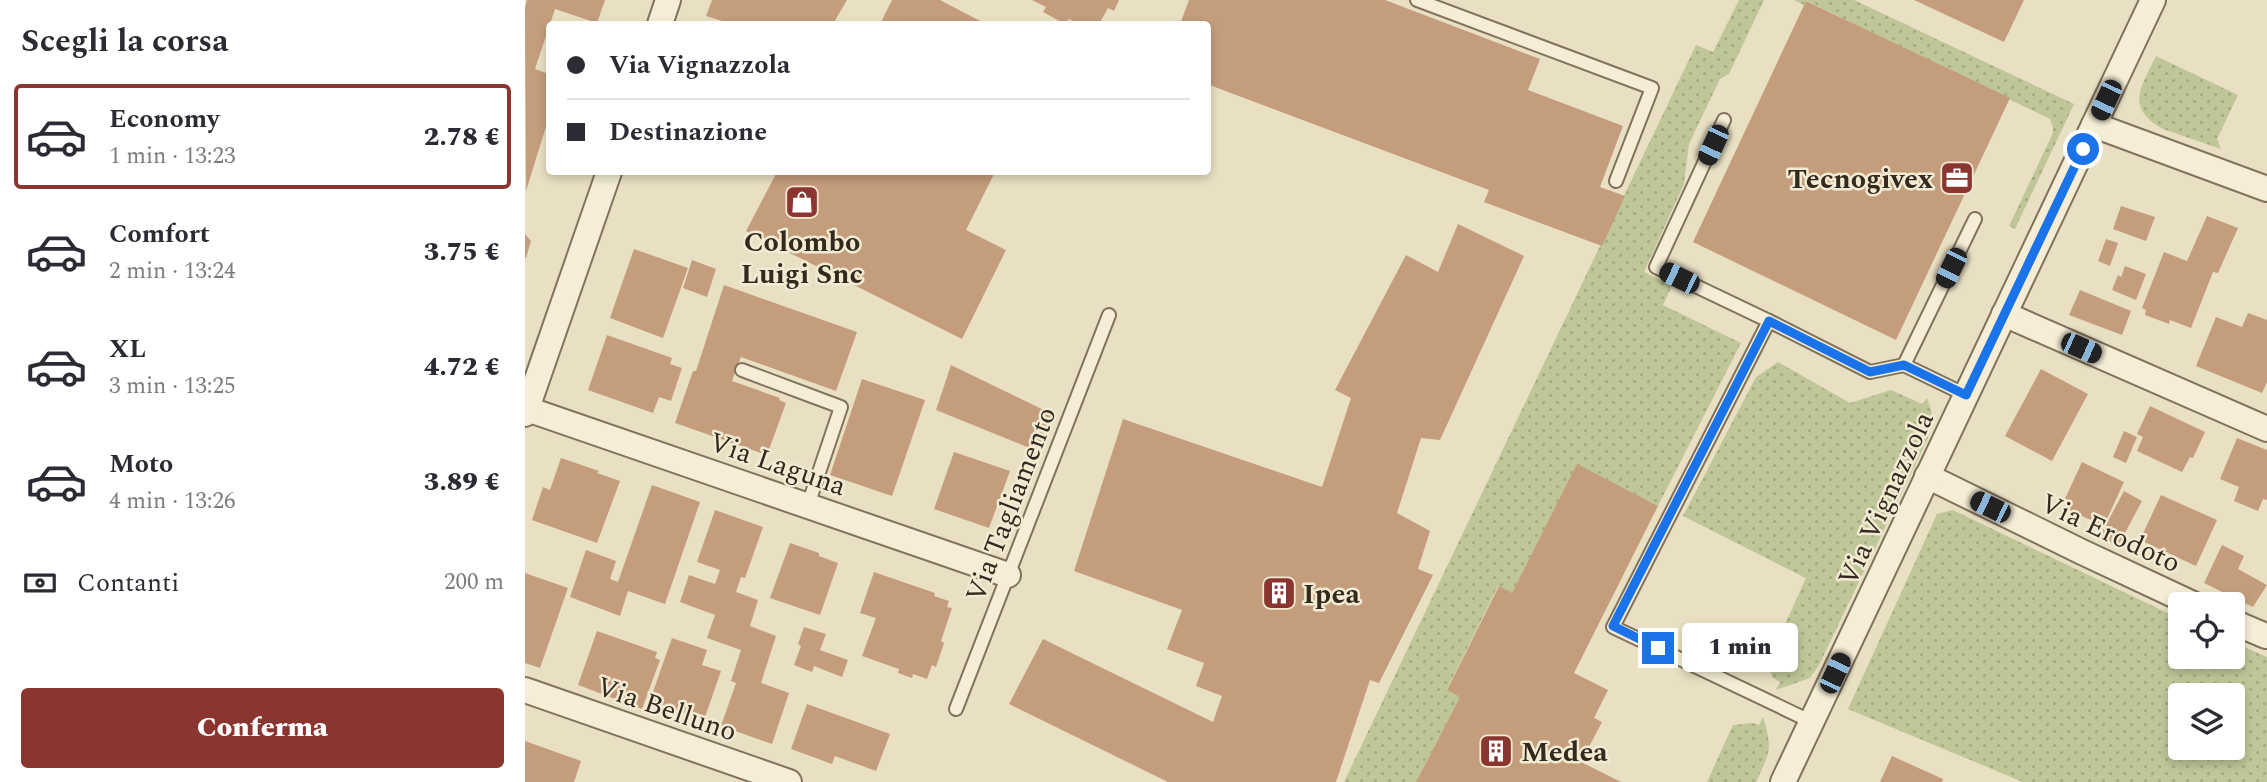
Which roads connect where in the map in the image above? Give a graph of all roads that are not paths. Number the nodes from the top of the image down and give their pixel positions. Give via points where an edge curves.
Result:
1 (668, 0) edge
2 (1417, 0) edge
3 (2153, 0) edge
4 (661, 21) edge
5 (1724, 120) dead end
6 (2094, 125) junction
7 (608, 175) edge
8 (1616, 181) dead end
9 (2267, 189) edge
10 (1975, 219) dead end
11 (2004, 314) junction
12 (1109, 315) dead end
13 (1769, 321) junction
14 (1904, 365) junction
15 (742, 370) dead end
16 (1966, 395) junction
17 (526, 412) edge
18 (2267, 429) edge
19 (1927, 476) junction
20 (808, 505) junction
21 (1008, 575) junction
22 (2168, 592) edge
23 (2245, 626) edge
24 (2266, 636) edge
25 (525, 691) edge
26 (955, 709) dead end
27 (1812, 722) junction
28 (789, 782) edge
29 (1783, 782) edge

1 - 4 street
2 - 8 lane via 1652,88
3 - 6 street, Via Vignazzola
5 - 13 lane via 1656,267
6 - 9 street
6 - 11 street, Via Vignazzola
7 - 17 street
10 - 14 lane
11 - 16 street, Via Vignazzola
11 - 18 street
12 - 21 lane, Via Tagliamento
13 - 14 lane via 1870,372
13 - 27 lane via 1613,626
14 - 16 lane
15 - 20 lane via 841,407
16 - 19 street, Via Vignazzola
17 - 20 street, Via Laguna
19 - 22 street, Via Erodoto
19 - 27 street, Via Vignazzola
20 - 21 street, Via Laguna
21 - 26 lane, Via Tagliamento
23 - 24 street
25 - 28 street, Via Belluno
27 - 29 street, Via Vignazzola

